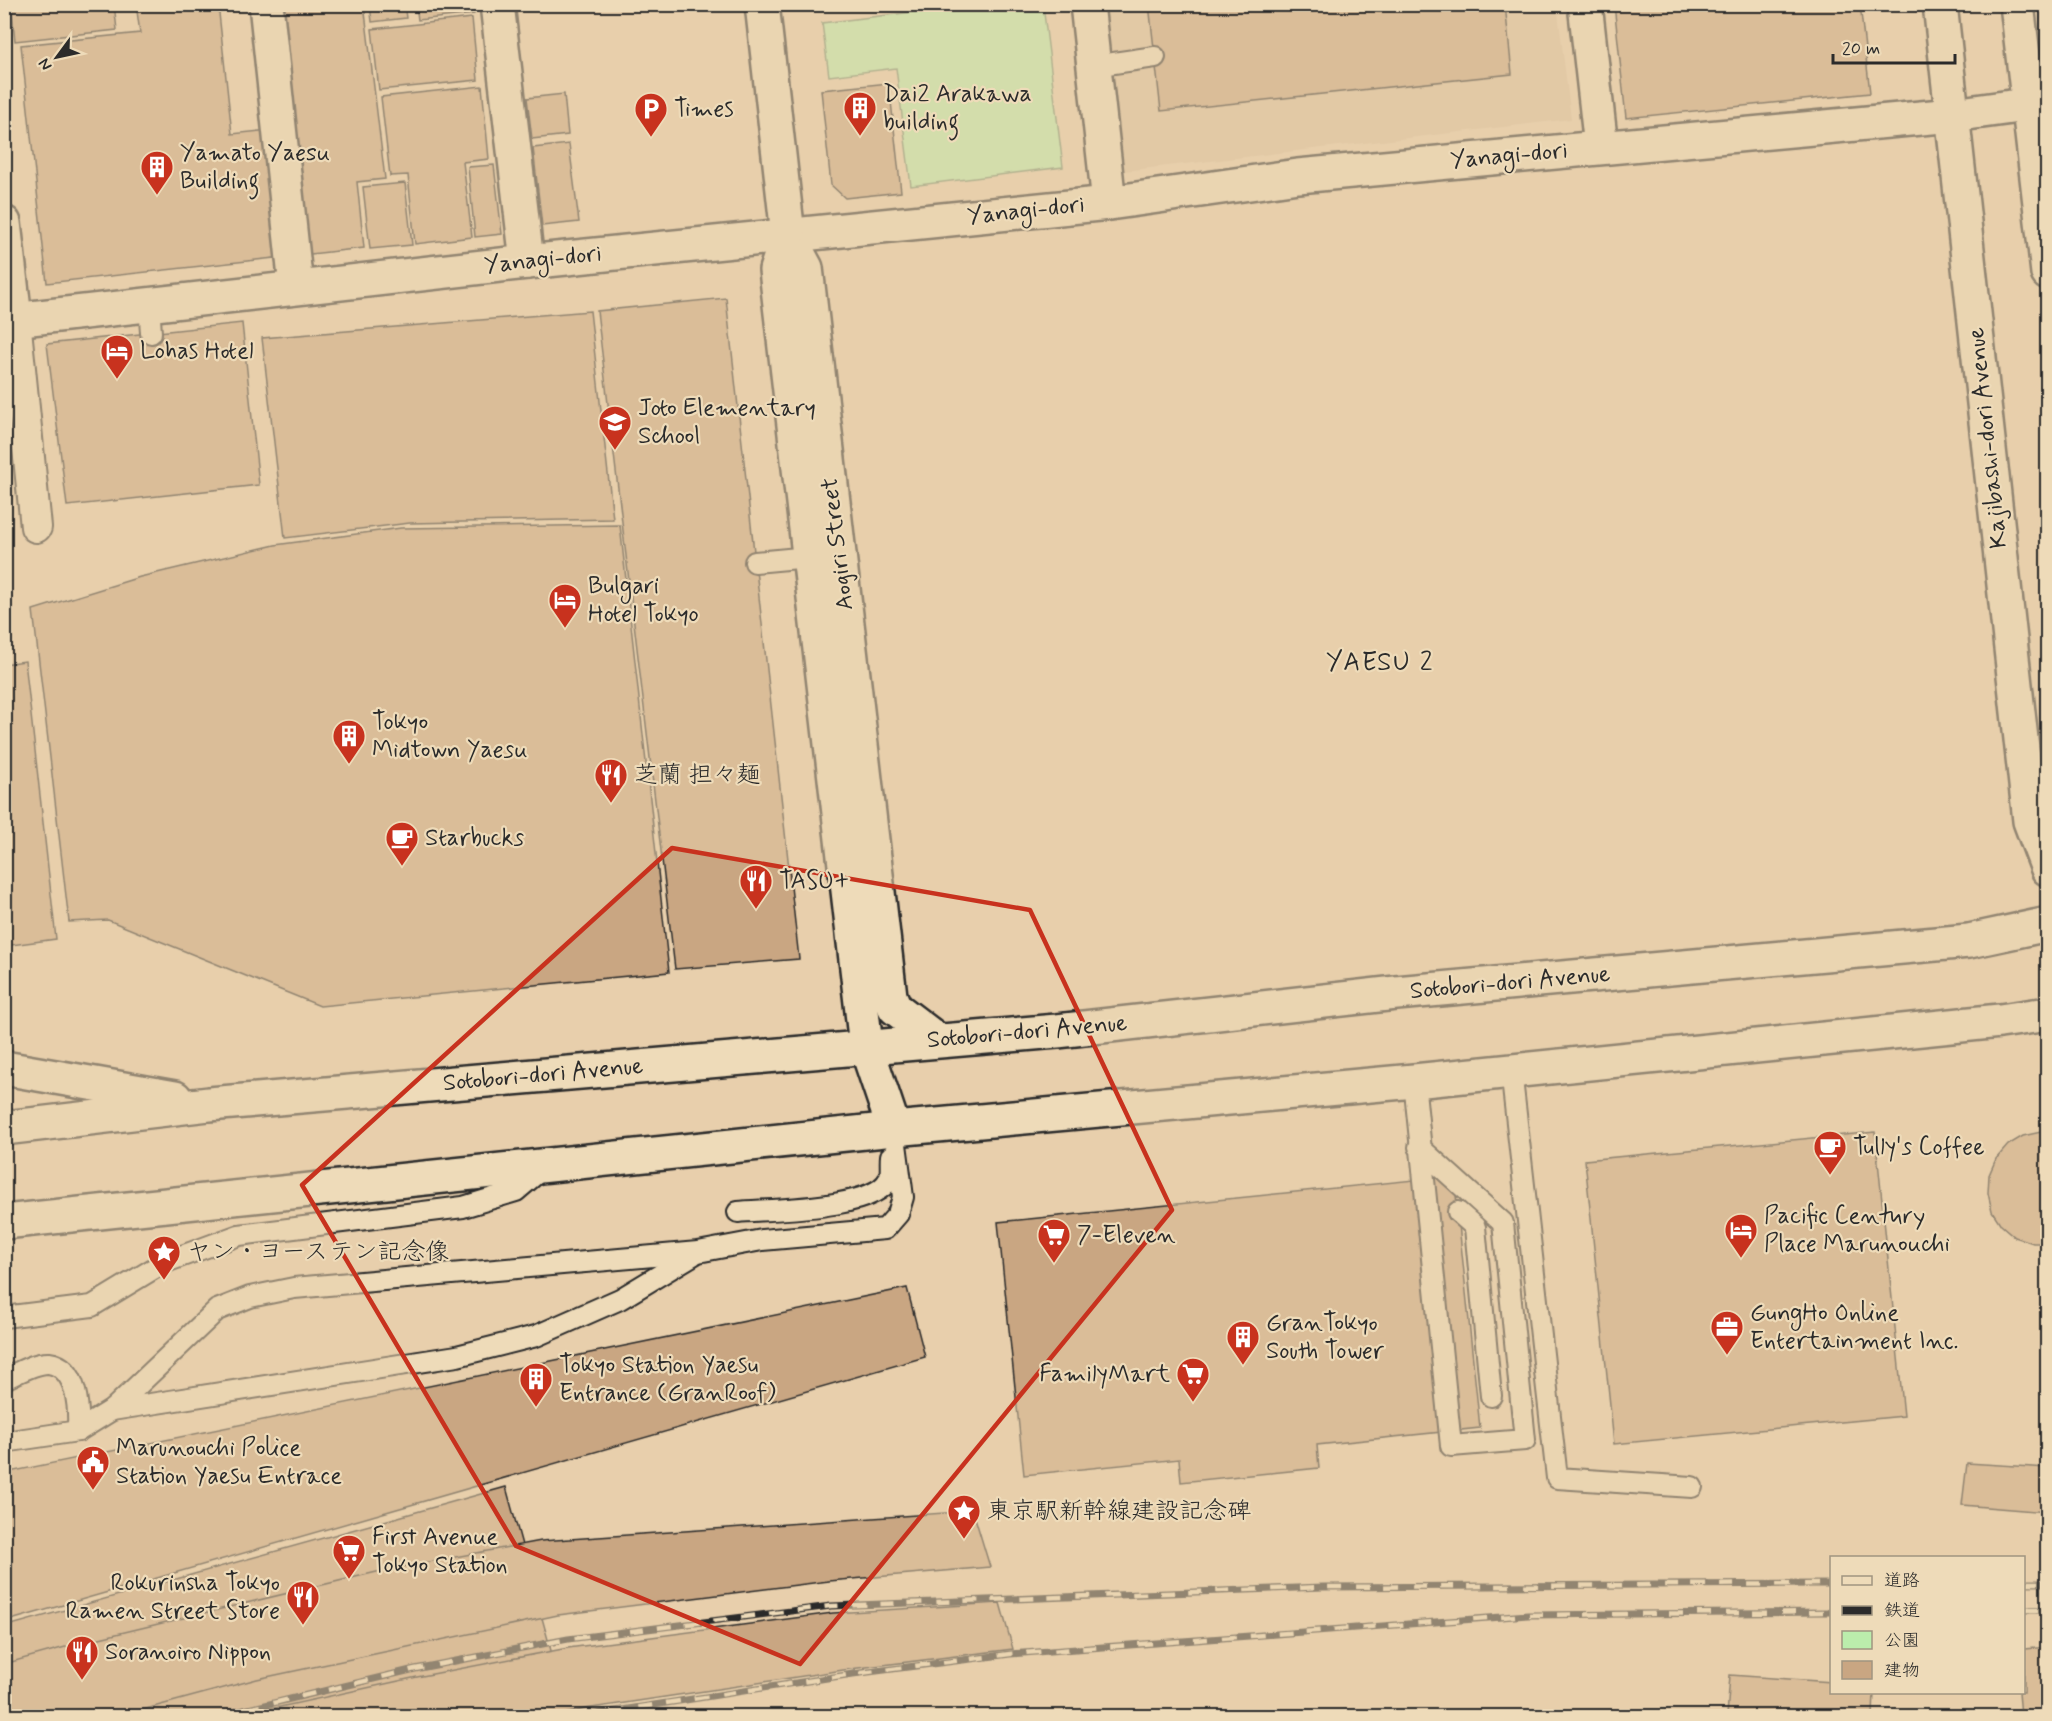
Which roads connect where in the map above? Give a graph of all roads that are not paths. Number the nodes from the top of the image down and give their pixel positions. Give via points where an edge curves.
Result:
1 (266, 4) edge
2 (497, 4) edge
3 (762, 4) edge
4 (1087, 4) edge
5 (1585, 4) edge
6 (1940, 4) edge
7 (2017, 4) edge
8 (1155, 57) dead end
9 (1093, 66) junction
10 (2037, 103) edge
11 (1953, 115) junction
12 (1601, 147) junction
13 (1109, 203) junction
14 (4, 224) edge
15 (788, 235) junction
16 (527, 261) junction
17 (2048, 273) edge
18 (296, 287) junction
19 (10, 320) edge
20 (36, 527) dead end
21 (809, 557) junction
22 (755, 562) dead end
23 (2048, 869) edge
24 (2048, 924) edge
25 (2048, 1014) edge
26 (937, 1040) junction
27 (866, 1046) junction
28 (4, 1068) edge
29 (1510, 1070) junction
30 (1414, 1081) junction
31 (209, 1104) junction
32 (4, 1128) edge
33 (894, 1129) junction
34 (1419, 1147) junction
35 (545, 1166) junction
36 (738, 1212) dead end
37 (1458, 1212) dead end
38 (4, 1222) edge
39 (698, 1252) junction
40 (4, 1317) edge
41 (4, 1379) edge
42 (1491, 1396) dead end
43 (112, 1410) junction
44 (78, 1431) junction
45 (4, 1442) edge
46 (1692, 1487) dead end

1 - 18 street
2 - 16 street
3 - 15 street
4 - 9 street
5 - 12 street
6 - 11 street, Kajibashi-dori Avenue
7 - 10 street
8 - 9 lane
9 - 13 street
10 - 11 street, Yanagi-dori
10 - 17 street
11 - 12 street, Yanagi-dori
11 - 23 street, Kajibashi-dori Avenue via 2030,821
12 - 13 street, Yanagi-dori via 1298,176
13 - 15 street, Yanagi-dori
14 - 19 street
15 - 16 street, Yanagi-dori
15 - 21 street, Aogiri Street via 776,270
15 - 26 street, Aogiri Street via 806,268 890,996 895,1008
16 - 18 street, Yanagi-dori
18 - 19 street, Yanagi-dori via 150,318
19 - 20 street
21 - 22 lane
21 - 27 street, Aogiri Street
24 - 26 street, Sotobori-dori Avenue via 1969,941
25 - 29 street
26 - 27 street, Sotobori-dori Avenue
27 - 31 street, Sotobori-dori Avenue
27 - 33 street, Aogiri Street
28 - 31 street
29 - 30 street
29 - 46 lane via 1557,1479
30 - 33 street
30 - 34 lane
31 - 32 street, Sotobori-dori Avenue
33 - 35 street
33 - 36 lane via 889,1179 875,1193 852,1202
33 - 39 lane via 903,1197 898,1214 885,1229 762,1240
34 - 34 lane via 1503,1223 1525,1440 1451,1446
35 - 38 street
35 - 40 lane via 516,1191 463,1208 239,1235 163,1263 92,1306
37 - 42 lane via 1475,1227
39 - 43 lane via 620,1299 536,1336 457,1356
39 - 43 lane via 294,1288 250,1297 218,1310
41 - 44 lane via 48,1363 58,1368 74,1386
43 - 44 lane
44 - 45 lane

